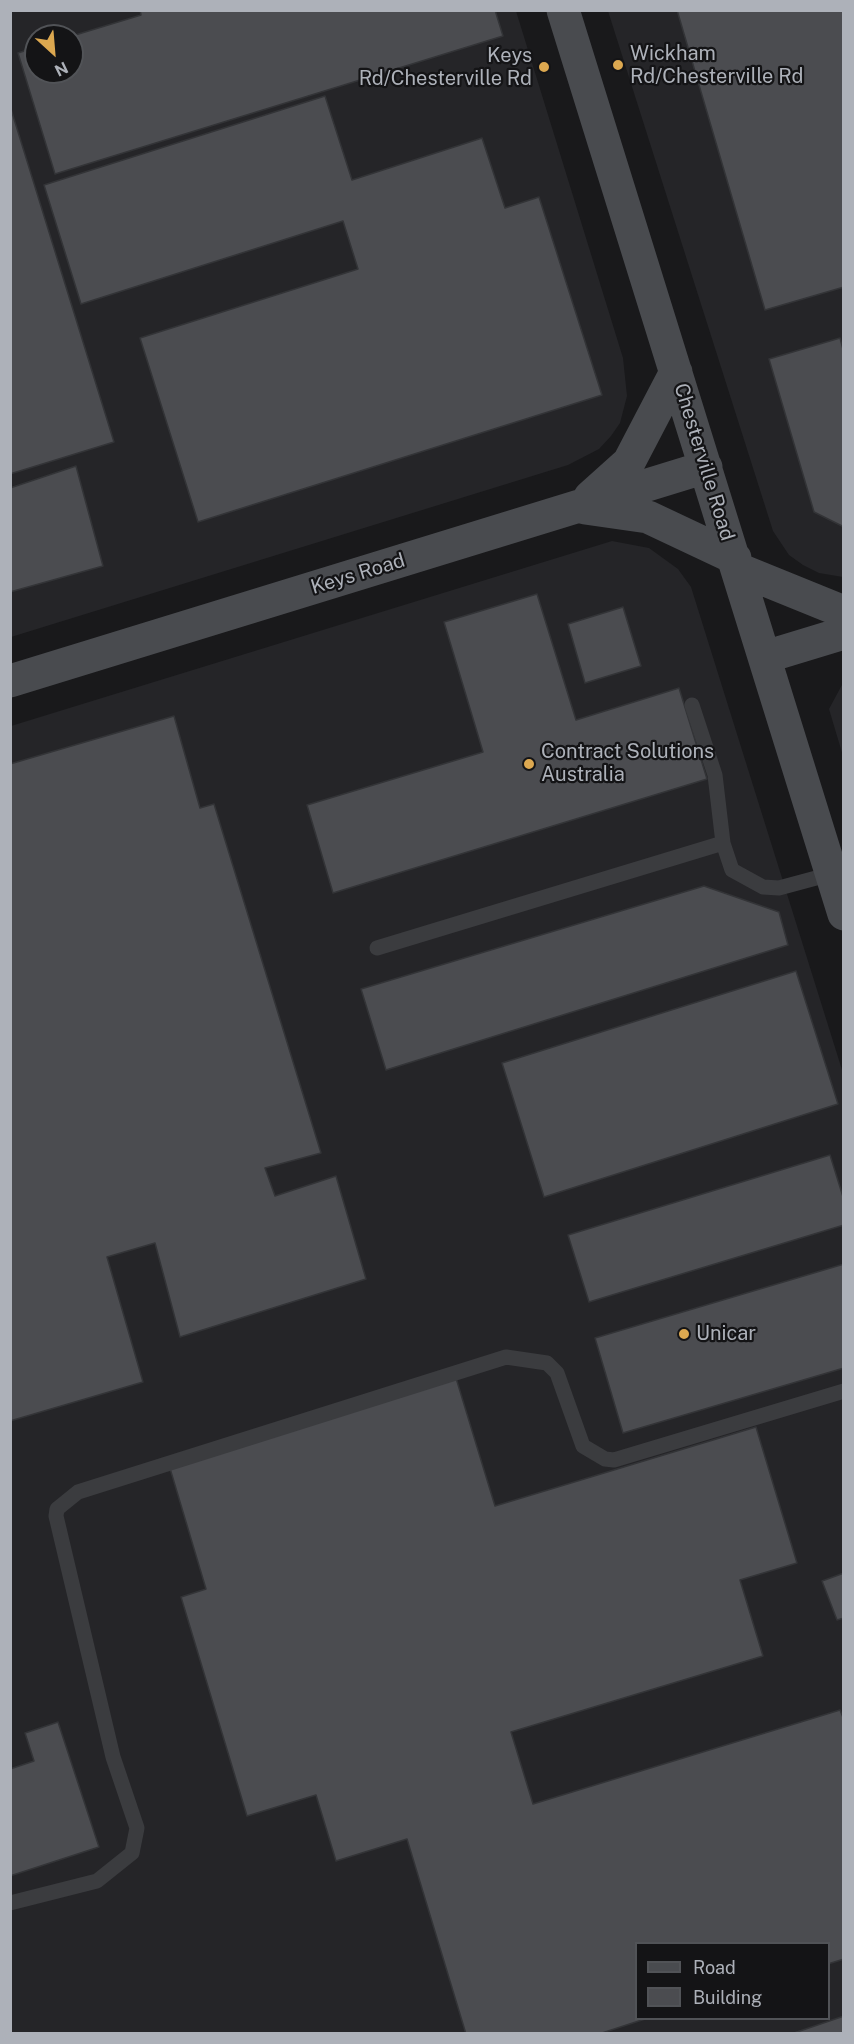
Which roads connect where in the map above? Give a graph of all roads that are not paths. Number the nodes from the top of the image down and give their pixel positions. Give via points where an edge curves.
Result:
1 (563, 10) edge
2 (676, 372) junction
3 (706, 467) junction
4 (577, 507) junction
5 (736, 564) junction
6 (843, 612) edge
7 (843, 633) edge
8 (765, 657) junction
9 (10, 681) edge
10 (692, 705) dead end
11 (723, 843) junction
12 (831, 874) junction
13 (843, 914) edge
14 (377, 948) dead end
15 (843, 1391) edge
16 (10, 1903) edge

1 - 2 main road, Chesterville Road
2 - 3 main road, Chesterville Road
2 - 4 main road via 629,462
3 - 4 main road, Keys Road
3 - 5 main road, Chesterville Road
4 - 5 main road via 648,517
4 - 9 main road, Keys Road
5 - 6 main road
5 - 8 main road, Chesterville Road
7 - 8 main road
8 - 12 main road, Chesterville Road
10 - 11 lane via 715,775
11 - 12 lane via 732,870 763,887 779,888
11 - 14 lane
12 - 13 main road, Chesterville Road
15 - 16 lane via 614,1460 604,1459 583,1446 557,1373 547,1363 506,1357 78,1492 57,1509 56,1516 113,1757 137,1828 132,1853 97,1881

